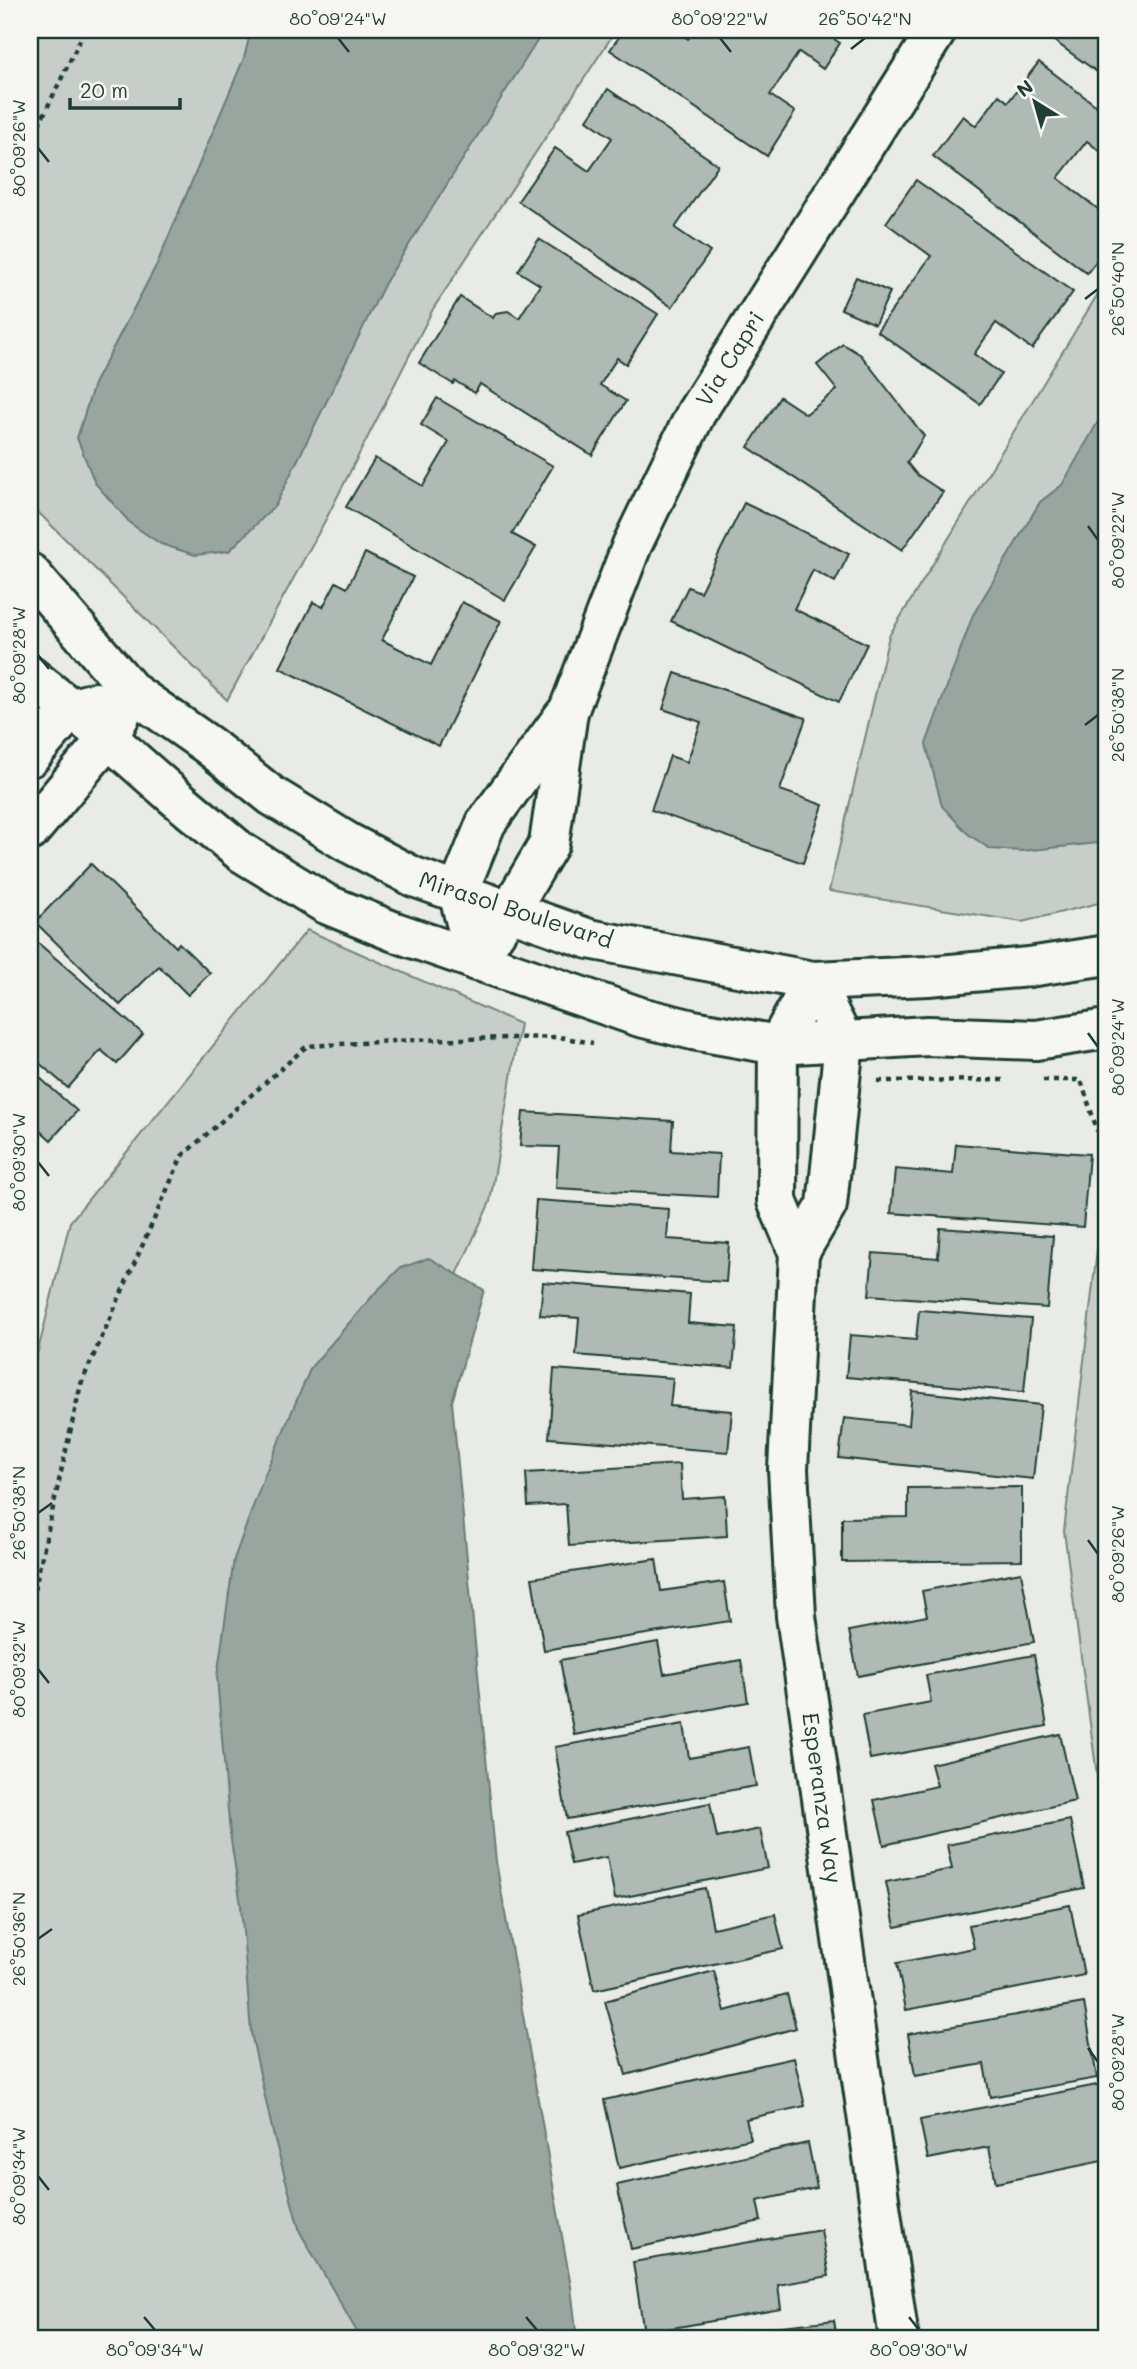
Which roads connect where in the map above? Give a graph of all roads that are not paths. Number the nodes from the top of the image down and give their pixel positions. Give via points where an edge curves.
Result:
1 (937, 30) edge
2 (30, 573) edge
3 (30, 676) edge
4 (132, 692) junction
5 (72, 708) junction
6 (568, 712) junction
7 (108, 738) junction
8 (30, 757) edge
9 (30, 831) edge
10 (458, 892) junction
11 (510, 910) junction
12 (1107, 956) edge
13 (476, 961) junction
14 (813, 981) junction
15 (1107, 1029) edge
16 (844, 1042) junction
17 (778, 1045) junction
18 (799, 1253) junction
19 (899, 2339) edge

1 - 6 street, Via Capri via 696,413 632,545
2 - 4 street, Mirasol Boulevard
3 - 5 street
4 - 5 street
4 - 7 street
4 - 10 street, Mirasol Boulevard via 272,796 414,877
5 - 7 street
5 - 8 street
6 - 10 street, Via Capri via 485,823
6 - 11 street, Via Capri via 548,844
7 - 9 street
7 - 13 street via 241,852 315,897
10 - 11 street, Mirasol Boulevard
10 - 13 street
11 - 13 street, Via Capri
11 - 14 street, Mirasol Boulevard via 589,939
12 - 14 street, Mirasol Boulevard via 928,976
13 - 17 street via 640,1017
14 - 16 street
14 - 17 street, Esperanza Way
15 - 16 street via 1036,1040 928,1036
16 - 17 street
16 - 18 street, Esperanza Way via 827,1205
17 - 18 street, Esperanza Way via 777,1201
18 - 19 street, Esperanza Way via 788,1469 796,1616

